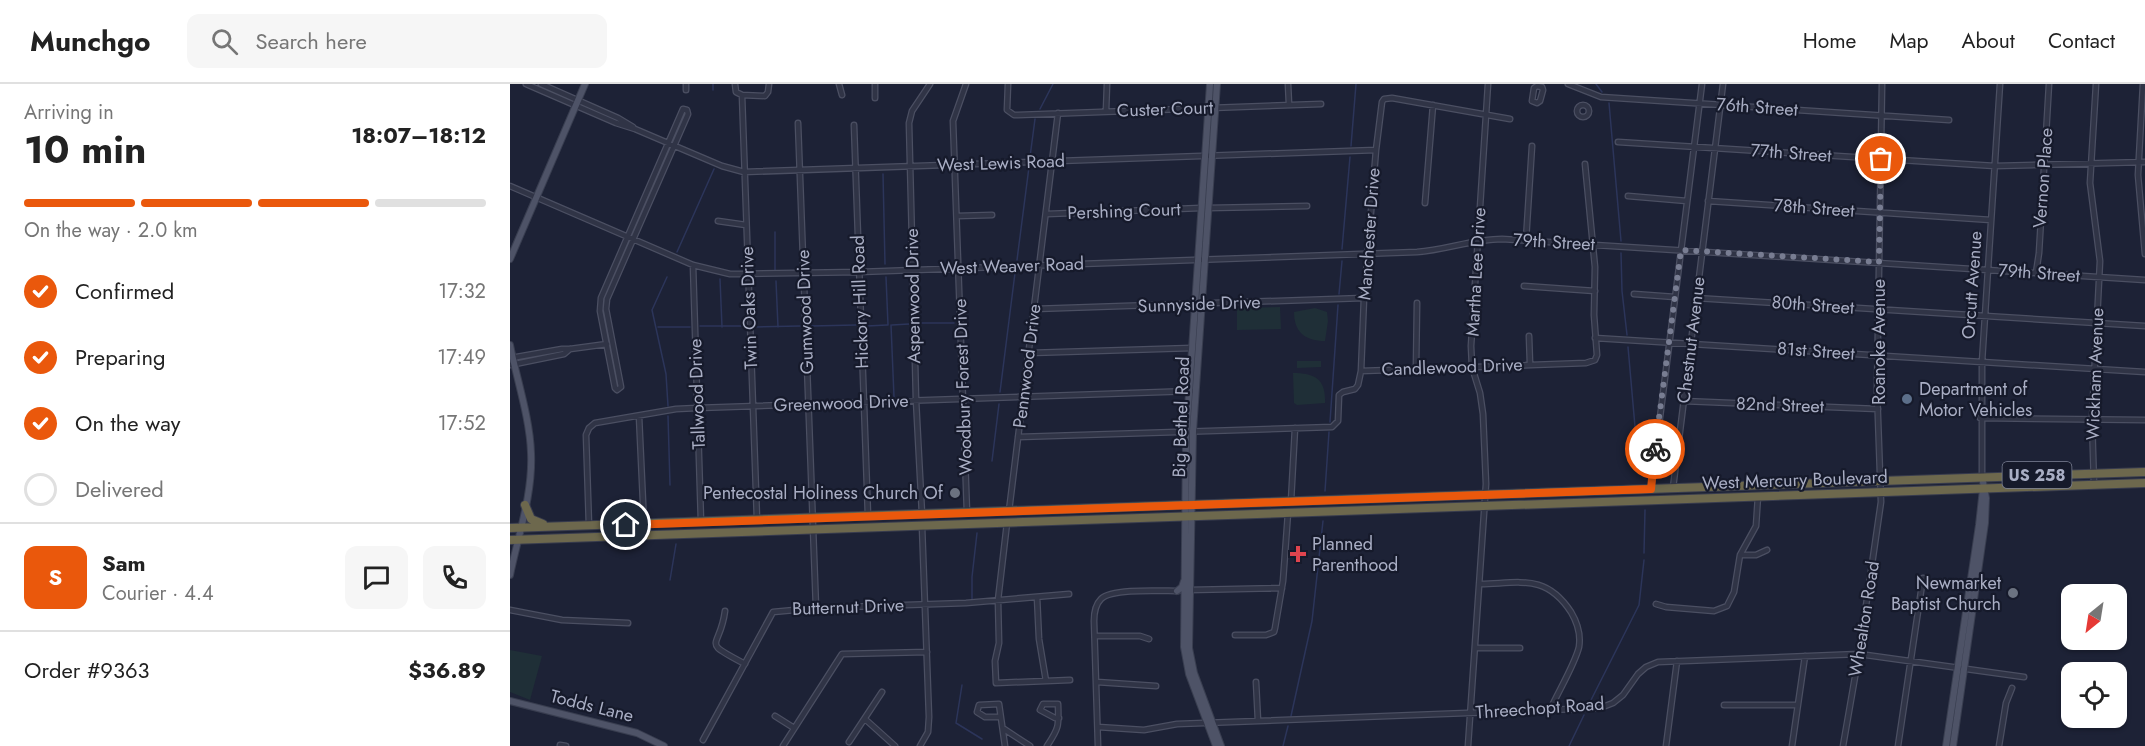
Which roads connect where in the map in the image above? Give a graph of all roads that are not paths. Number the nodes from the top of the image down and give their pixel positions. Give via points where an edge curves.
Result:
1 (526, 84) edge
2 (541, 84) edge
3 (585, 84) edge
4 (735, 84) edge
5 (769, 84) edge
6 (839, 84) edge
7 (875, 84) edge
8 (930, 84) edge
9 (966, 84) edge
10 (1008, 84) edge
11 (1107, 84) edge
12 (1210, 84) edge
13 (1216, 84) edge
14 (1288, 84) edge
15 (1488, 84) edge
16 (1568, 84) edge
17 (1702, 84) edge
18 (1723, 84) edge
19 (1882, 84) edge
20 (2000, 84) edge
21 (2049, 84) edge
22 (2096, 84) edge
23 (2143, 84) edge
24 (1589, 94) junction
25 (742, 95) junction
26 (842, 95) dead end
27 (875, 98) dead end
28 (577, 103) junction
29 (1321, 104) dead end
30 (1585, 104) dead end
31 (1699, 104) junction
32 (1289, 105) junction
33 (1433, 105) junction
34 (1720, 105) junction
35 (1212, 108) junction
36 (1106, 111) junction
37 (1058, 113) junction
38 (1485, 114) junction
39 (1882, 116) junction
40 (1510, 119) dead end
41 (1949, 120) dead end
42 (798, 123) dead end
43 (854, 124) dead end
44 (1618, 142) dead end
45 (671, 144) junction
46 (1532, 146) dead end
47 (1694, 147) junction
48 (1715, 148) junction
49 (1376, 150) junction
50 (1209, 155) junction
51 (1881, 159) junction
52 (1053, 162) junction
53 (2091, 162) junction
54 (2138, 162) junction
55 (2145, 162) edge
56 (2044, 163) junction
57 (955, 164) junction
58 (1585, 164) dead end
59 (1995, 165) junction
60 (909, 166) junction
61 (856, 168) junction
62 (801, 170) junction
63 (744, 172) junction
64 (510, 186) edge
65 (1628, 196) dead end
66 (536, 198) junction
67 (1687, 201) junction
68 (1708, 201) junction
69 (1425, 203) dead end
70 (1307, 206) dead end
71 (1205, 208) junction
72 (1880, 212) junction
73 (1047, 214) junction
74 (992, 215) dead end
75 (957, 216) junction
76 (1991, 220) junction
77 (718, 221) dead end
78 (746, 225) junction
79 (631, 238) junction
80 (1502, 238) joint
81 (1478, 240) junction
82 (1526, 240) junction
83 (1593, 244) junction
84 (1681, 250) junction
85 (1702, 251) junction
86 (1368, 254) junction
87 (2145, 254) edge
88 (510, 259) edge
89 (1201, 259) junction
90 (1879, 262) junction
91 (693, 266) junction
92 (1040, 266) junction
93 (958, 268) junction
94 (913, 269) junction
95 (1988, 269) junction
96 (859, 272) junction
97 (804, 273) junction
98 (2036, 273) junction
99 (748, 275) junction
100 (2100, 277) junction
101 (2145, 280) edge
102 (1524, 286) dead end
103 (1595, 291) junction
104 (1634, 294) dead end
105 (1675, 297) junction
106 (1696, 297) junction
107 (1364, 298) junction
108 (1198, 303) junction
109 (1417, 303) dead end
110 (1034, 309) junction
111 (1878, 309) junction
112 (1985, 316) junction
113 (2096, 323) junction
114 (2145, 326) edge
115 (1529, 336) dead end
116 (1595, 338) junction
117 (1668, 342) junction
118 (612, 343) junction
119 (606, 344) junction
120 (1691, 344) junction
121 (510, 345) edge
122 (1192, 348) junction
123 (1029, 353) junction
124 (1878, 355) junction
125 (512, 362) edge
126 (1982, 362) junction
127 (1530, 364) junction
128 (1472, 367) junction
129 (1416, 369) junction
130 (2093, 369) junction
131 (1361, 371) junction
132 (2145, 372) edge
133 (1192, 391) junction
134 (1023, 397) junction
135 (964, 399) junction
136 (916, 400) junction
137 (1683, 401) junction
138 (864, 402) junction
139 (808, 404) junction
140 (752, 406) junction
141 (697, 408) junction
142 (1878, 410) junction
143 (639, 416) junction
144 (1980, 418) junction
145 (2092, 419) junction
146 (2145, 420) edge
147 (1295, 429) junction
148 (1190, 431) junction
149 (1018, 437) junction
150 (2145, 472) edge
151 (2093, 474) junction
152 (1982, 477) junction
153 (1881, 481) junction
154 (2145, 483) edge
155 (2094, 485) junction
156 (1711, 487) junction
157 (1673, 488) junction
158 (1651, 489) junction
159 (1983, 489) junction
160 (1881, 492) junction
161 (1486, 495) junction
162 (1758, 496) junction
163 (1677, 499) junction
164 (1291, 501) junction
165 (1640, 501) junction
166 (1189, 504) junction
167 (525, 505) junction
168 (1486, 507) junction
169 (1009, 512) junction
170 (967, 513) junction
171 (1288, 513) junction
172 (922, 514) junction
173 (868, 516) junction
174 (1189, 516) junction
175 (813, 518) junction
176 (757, 520) junction
177 (701, 522) junction
178 (1007, 523) junction
179 (644, 524) junction
180 (589, 526) junction
181 (922, 526) junction
182 (550, 527) junction
183 (510, 528) edge
184 (520, 528) junction
185 (813, 530) junction
186 (514, 540) edge
187 (1767, 550) dead end
188 (1975, 553) junction
189 (1740, 555) junction
190 (1979, 571) junction
191 (510, 575) edge
192 (1185, 578) junction
193 (1923, 578) dead end
194 (1481, 584) junction
195 (1282, 588) junction
196 (1187, 590) junction
197 (1177, 591) junction
198 (1070, 594) dead end
199 (1037, 597) junction
200 (998, 600) junction
201 (925, 604) junction
202 (1656, 604) dead end
203 (816, 608) junction
204 (510, 610) edge
205 (725, 611) dead end
206 (628, 623) dead end
207 (1235, 635) dead end
208 (1095, 636) junction
209 (1149, 639) dead end
210 (1476, 648) junction
211 (1520, 648) dead end
212 (927, 652) junction
213 (1859, 654) junction
214 (1805, 656) junction
215 (1677, 661) junction
216 (1911, 661) junction
217 (746, 664) junction
218 (1961, 668) junction
219 (2024, 677) dead end
220 (1070, 680) dead end
221 (1046, 681) junction
222 (1097, 682) junction
223 (1256, 682) dead end
224 (1156, 686) dead end
225 (2012, 688) dead end
226 (882, 692) dead end
227 (510, 701) edge
228 (1724, 705) dead end
229 (1797, 705) junction
230 (1550, 710) junction
231 (1470, 713) junction
232 (775, 716) dead end
233 (1000, 717) junction
234 (1059, 718) dead end
235 (865, 719) junction
236 (1258, 721) junction
237 (1210, 723) junction
238 (1098, 727) junction
239 (794, 728) junction
240 (1004, 729) junction
241 (651, 738) junction
242 (703, 740) dead end
243 (849, 742) dead end
244 (649, 746) edge
245 (664, 746) edge
246 (783, 746) edge
247 (895, 746) edge
248 (920, 746) edge
249 (1005, 746) edge
250 (1030, 746) edge
251 (1047, 746) edge
252 (1098, 746) edge
253 (1216, 746) edge
254 (1221, 746) edge
255 (1468, 746) edge
256 (1666, 746) edge
257 (1792, 746) edge
258 (1843, 746) edge
259 (1898, 746) edge
260 (1946, 746) edge
261 (1953, 746) edge
262 (2000, 746) edge

1 - 28 street
2 - 28 street
3 - 28 main road
4 - 25 street via 736,92
5 - 25 street via 765,96
6 - 26 street
7 - 27 street
8 - 60 street, Aspenwood Drive via 910,117
9 - 57 street, Woodbury Forest Drive via 953,121
10 - 37 street, Custer Court via 1010,113
11 - 36 street
12 - 35 main road, Big Bethel Road
13 - 35 main road, Big Bethel Road
14 - 32 street
15 - 38 street, Martha Lee Drive
16 - 24 street, 76th Street
17 - 31 street, Chestnut Avenue
18 - 34 street, Chestnut Avenue
19 - 39 street, Roanoke Avenue
20 - 59 street, Orcutt Avenue
21 - 56 street, Vernon Place
22 - 53 street, Wickham Avenue
23 - 54 street
24 - 30 street
24 - 31 street, 76th Street
25 - 63 street, Twin Oaks Drive
28 - 45 street, West Lewis Road
28 - 66 main road
29 - 32 street, Custer Court
31 - 34 street, 76th Street
31 - 47 street, Chestnut Avenue
32 - 35 street, Custer Court
33 - 38 street
33 - 49 street, Manchester Drive via 1384,99
33 - 69 street
34 - 39 street, 76th Street
34 - 48 street, Chestnut Avenue
35 - 36 street, Custer Court
35 - 50 main road, Big Bethel Road
36 - 37 street, Custer Court
37 - 52 street, Pennwood Drive
38 - 40 street
38 - 81 street, Martha Lee Drive
39 - 41 street, 76th Street
39 - 51 street, Roanoke Avenue
42 - 62 street, Gumwood Drive
43 - 61 street, Hickory Hill Road
44 - 47 street, 77th Street
45 - 45 street via 688,114 686,109 682,111
45 - 63 street, West Lewis Road
45 - 79 street
46 - 82 street
47 - 48 street, 77th Street
47 - 67 street, Chestnut Avenue
48 - 51 street, 77th Street
48 - 68 street, Chestnut Avenue
49 - 50 street, West Lewis Road
49 - 86 street, Manchester Drive
50 - 52 street, West Lewis Road
50 - 71 main road, Big Bethel Road
51 - 59 street, 77th Street
51 - 72 street, Roanoke Avenue
52 - 57 street, West Lewis Road
52 - 73 street, Pennwood Drive
53 - 54 street, 77th Street
53 - 56 street, 77th Street
53 - 100 street, Wickham Avenue
54 - 55 street, 77th Street
54 - 87 street
56 - 59 street, 77th Street
56 - 98 street, Vernon Place
57 - 60 street, West Lewis Road
57 - 75 street, Woodbury Forest Drive
58 - 83 street, Candlewood Drive
59 - 76 street, Orcutt Avenue
60 - 61 street, West Lewis Road
60 - 94 street, Aspenwood Drive
61 - 62 street, West Lewis Road
61 - 96 street, Hickory Hill Road
62 - 63 street, West Lewis Road
62 - 97 street, Gumwood Drive
63 - 78 street, Twin Oaks Drive
64 - 66 street, West Weaver Road
65 - 67 street
66 - 79 street, West Weaver Road
66 - 88 main road
67 - 84 street, Chestnut Avenue
68 - 72 street, 78th Street
68 - 85 street, Chestnut Avenue
70 - 71 street, Pershing Court
71 - 73 street, Pershing Court
71 - 89 main road, Big Bethel Road
72 - 76 street, 78th Street
72 - 90 street, Roanoke Avenue
73 - 92 street, Pennwood Drive
74 - 75 street
75 - 93 street, Woodbury Forest Drive
76 - 95 street, Orcutt Avenue
77 - 78 street
78 - 99 street, Twin Oaks Drive
79 - 91 street, West Weaver Road
79 - 118 street via 606,305
79 - 119 street via 600,304
80 - 81 street, West Weaver Road
80 - 82 street, 79th Street
81 - 86 street, West Weaver Road via 1433,250
81 - 128 street, Martha Lee Drive
82 - 83 street, 79th Street
83 - 84 street, 79th Street
83 - 103 street, Candlewood Drive
84 - 85 street, 79th Street
84 - 105 street, Chestnut Avenue
85 - 90 street, 79th Street
85 - 106 street, Chestnut Avenue
86 - 89 street, West Weaver Road
86 - 107 street, Manchester Drive
89 - 92 street, West Weaver Road
89 - 108 main road, Big Bethel Road
90 - 95 street, 79th Street
90 - 111 street, Roanoke Avenue
91 - 99 street, West Weaver Road
91 - 141 street, Tallwood Drive
92 - 93 street, West Weaver Road
92 - 110 street, Pennwood Drive
93 - 94 street, West Weaver Road
93 - 135 street, Woodbury Forest Drive
94 - 96 street, West Weaver Road
94 - 136 street, Aspenwood Drive
95 - 98 street, 79th Street
95 - 112 street, Orcutt Avenue
96 - 97 street, West Weaver Road
96 - 138 street, Hickory Hill Road
97 - 99 street, West Weaver Road
97 - 139 street, Gumwood Drive
98 - 100 street, 79th Street
99 - 140 street, Twin Oaks Drive
100 - 101 street, 79th Street
100 - 113 street, Wickham Avenue
102 - 103 street
103 - 116 street, Candlewood Drive
104 - 105 street
105 - 117 street, Chestnut Avenue
106 - 111 street, 80th Street
106 - 120 street, Chestnut Avenue
107 - 108 street, Sunnyside Drive
107 - 131 street, Manchester Drive
108 - 110 street, Sunnyside Drive
108 - 122 main road, Big Bethel Road
108 - 133 main road, Big Bethel Road
109 - 129 street
110 - 123 street, Pennwood Drive
111 - 112 street, 80th Street
111 - 124 street, Roanoke Avenue
112 - 113 street, 80th Street
112 - 126 street, Orcutt Avenue
113 - 114 street, 80th Street
113 - 130 street, Wickham Avenue
115 - 127 street
116 - 117 street, 81st Street
116 - 127 street, Candlewood Drive via 1597,355 1591,362
117 - 120 street, 81st Street
117 - 158 street, Chestnut Avenue
118 - 119 street
118 - 119 street via 621,387 618,390
119 - 125 street via 562,349
120 - 124 street, 81st Street
120 - 137 street, Chestnut Avenue
121 - 125 main road
122 - 123 street
122 - 133 main road, Big Bethel Road
123 - 134 street, Pennwood Drive
124 - 126 street, 81st Street
124 - 142 street, Roanoke Avenue
125 - 167 main road via 531,452
126 - 130 street, 81st Street
126 - 144 street, Orcutt Avenue
127 - 128 street, Candlewood Drive
128 - 129 street, Candlewood Drive
128 - 161 street, Martha Lee Drive via 1483,414
129 - 131 street, Candlewood Drive
130 - 132 street, 81st Street
130 - 145 street, Wickham Avenue
131 - 147 street, Candlewood Drive via 1355,389 1339,395 1336,424
133 - 134 street, Greenwood Drive
133 - 148 main road, Big Bethel Road
134 - 135 street, Greenwood Drive
134 - 149 street, Pennwood Drive
135 - 136 street, Greenwood Drive
135 - 170 street, Woodbury Forest Drive
136 - 138 street, Greenwood Drive
136 - 172 street, Aspenwood Drive
137 - 142 street, 82nd Street
137 - 157 street, Chestnut Avenue
138 - 139 street, Greenwood Drive
138 - 173 street, Hickory Hill Road
139 - 140 street, Greenwood Drive
139 - 175 street, Gumwood Drive
140 - 141 street, Greenwood Drive
140 - 176 street, Twin Oaks Drive
141 - 143 street, Greenwood Drive
141 - 177 street, Tallwood Drive
142 - 153 street, Roanoke Avenue
143 - 179 street
143 - 180 street, Greenwood Drive via 596,423 588,430
144 - 145 street
144 - 152 street, Orcutt Avenue
145 - 146 street
145 - 151 street, Wickham Avenue
147 - 148 street, Candlewood Drive
147 - 164 street
148 - 149 street, Candlewood Drive
148 - 166 main road, Big Bethel Road
149 - 169 street, Pennwood Drive
150 - 151 highway, West Mercury Boulevard / US 258
151 - 152 highway, West Mercury Boulevard / US 258
151 - 155 street, Wickham Avenue
152 - 153 highway, West Mercury Boulevard / US 258
152 - 159 main road, Orcutt Avenue
153 - 156 highway, West Mercury Boulevard / US 258
153 - 160 street, Roanoke Avenue
154 - 155 highway, West Mercury Boulevard / US 258
155 - 159 highway, West Mercury Boulevard / US 258
156 - 157 highway, West Mercury Boulevard / US 258
156 - 163 highway via 1678,493
157 - 158 highway, West Mercury Boulevard / US 258
157 - 165 highway via 1669,494 1651,495
158 - 161 highway, West Mercury Boulevard / US 258
159 - 160 highway, West Mercury Boulevard / US 258
159 - 188 main road, Orcutt Avenue
159 - 190 main road, Orcutt Avenue via 1986,514
160 - 162 highway, West Mercury Boulevard / US 258
160 - 213 street, Whealton Road
161 - 164 highway, West Mercury Boulevard / US 258
161 - 168 street, Martha Lee Drive
162 - 163 highway, West Mercury Boulevard / US 258
162 - 189 street via 1756,526
163 - 165 highway, West Mercury Boulevard / US 258
164 - 166 highway, West Mercury Boulevard / US 258
165 - 168 highway, West Mercury Boulevard / US 258
166 - 169 highway, West Mercury Boulevard / US 258
166 - 174 main road, Big Bethel Road
167 - 182 highway via 531,519
167 - 184 main road
168 - 171 highway, West Mercury Boulevard / US 258
168 - 194 street, Martha Lee Drive
169 - 170 highway, West Mercury Boulevard / US 258
170 - 172 highway, West Mercury Boulevard / US 258
171 - 174 highway, West Mercury Boulevard / US 258
171 - 195 street
172 - 173 highway, West Mercury Boulevard / US 258
173 - 175 highway, West Mercury Boulevard / US 258
174 - 178 highway, West Mercury Boulevard / US 258
174 - 192 main road, Big Bethel Road
174 - 196 main road, Big Bethel Road
175 - 176 highway, West Mercury Boulevard / US 258
175 - 185 street, Gumwood Drive
176 - 177 highway, West Mercury Boulevard / US 258
177 - 179 highway, West Mercury Boulevard / US 258
178 - 181 highway, West Mercury Boulevard / US 258
178 - 200 street
179 - 180 highway, West Mercury Boulevard / US 258
180 - 182 highway, West Mercury Boulevard / US 258
181 - 185 highway, West Mercury Boulevard / US 258
181 - 201 street
182 - 184 highway, West Mercury Boulevard / US 258
183 - 184 highway, West Mercury Boulevard / US 258
184 - 186 main road
185 - 186 highway, West Mercury Boulevard / US 258
185 - 203 street, Gumwood Drive
186 - 191 main road
187 - 189 street
188 - 190 main road
188 - 218 main road, Orcutt Avenue
189 - 202 street via 1732,598 1723,609
190 - 218 main road, Orcutt Avenue
192 - 196 main road, Big Bethel Road
192 - 197 main road
193 - 216 street
194 - 210 street, Martha Lee Drive
194 - 230 street via 1543,585 1561,597 1572,614 1578,626 1578,649
195 - 196 street
195 - 207 street via 1274,632
196 - 197 street
196 - 237 main road, Big Bethel Road via 1185,658
197 - 208 street via 1106,596 1095,607
198 - 199 street, Butternut Drive
199 - 200 street, Butternut Drive
199 - 221 street
200 - 201 street, Butternut Drive
200 - 221 street via 996,682
201 - 203 street, Butternut Drive
201 - 212 street
203 - 217 street, Butternut Drive via 773,612
204 - 206 street via 562,620
205 - 217 street via 716,645
208 - 209 street
208 - 222 street
210 - 211 street
210 - 231 street, Martha Lee Drive
212 - 239 street via 842,654
212 - 248 street via 928,732
213 - 214 street, Threechopt Road
213 - 216 street, Threechopt Road
213 - 258 street, Whealton Road
214 - 215 street, Threechopt Road
214 - 229 street
215 - 230 street, Threechopt Road via 1646,667 1614,703 1600,708
215 - 256 street
216 - 218 street, Threechopt Road
216 - 259 street
217 - 242 street, Butternut Drive
218 - 219 street, Threechopt Road
218 - 260 main road, Orcutt Avenue
218 - 261 main road, Orcutt Avenue
220 - 221 street
222 - 224 street
222 - 238 street
223 - 236 street
225 - 262 street
226 - 235 street
227 - 241 main road, Todds Lane
228 - 229 street
229 - 257 street
230 - 231 street, Threechopt Road
231 - 236 street, Threechopt Road
231 - 255 street, Martha Lee Drive
232 - 239 street
233 - 233 street via 999,704 979,705 977,712 985,717
233 - 240 street
234 - 251 street via 1059,728
235 - 243 street
235 - 247 street
236 - 237 street, Threechopt Road
237 - 238 street, Threechopt Road via 1144,730
237 - 253 main road, Big Bethel Road
237 - 254 main road, Big Bethel Road
238 - 252 street
239 - 246 street
240 - 249 street
240 - 250 street
241 - 244 street
241 - 245 main road, Todds Lane

